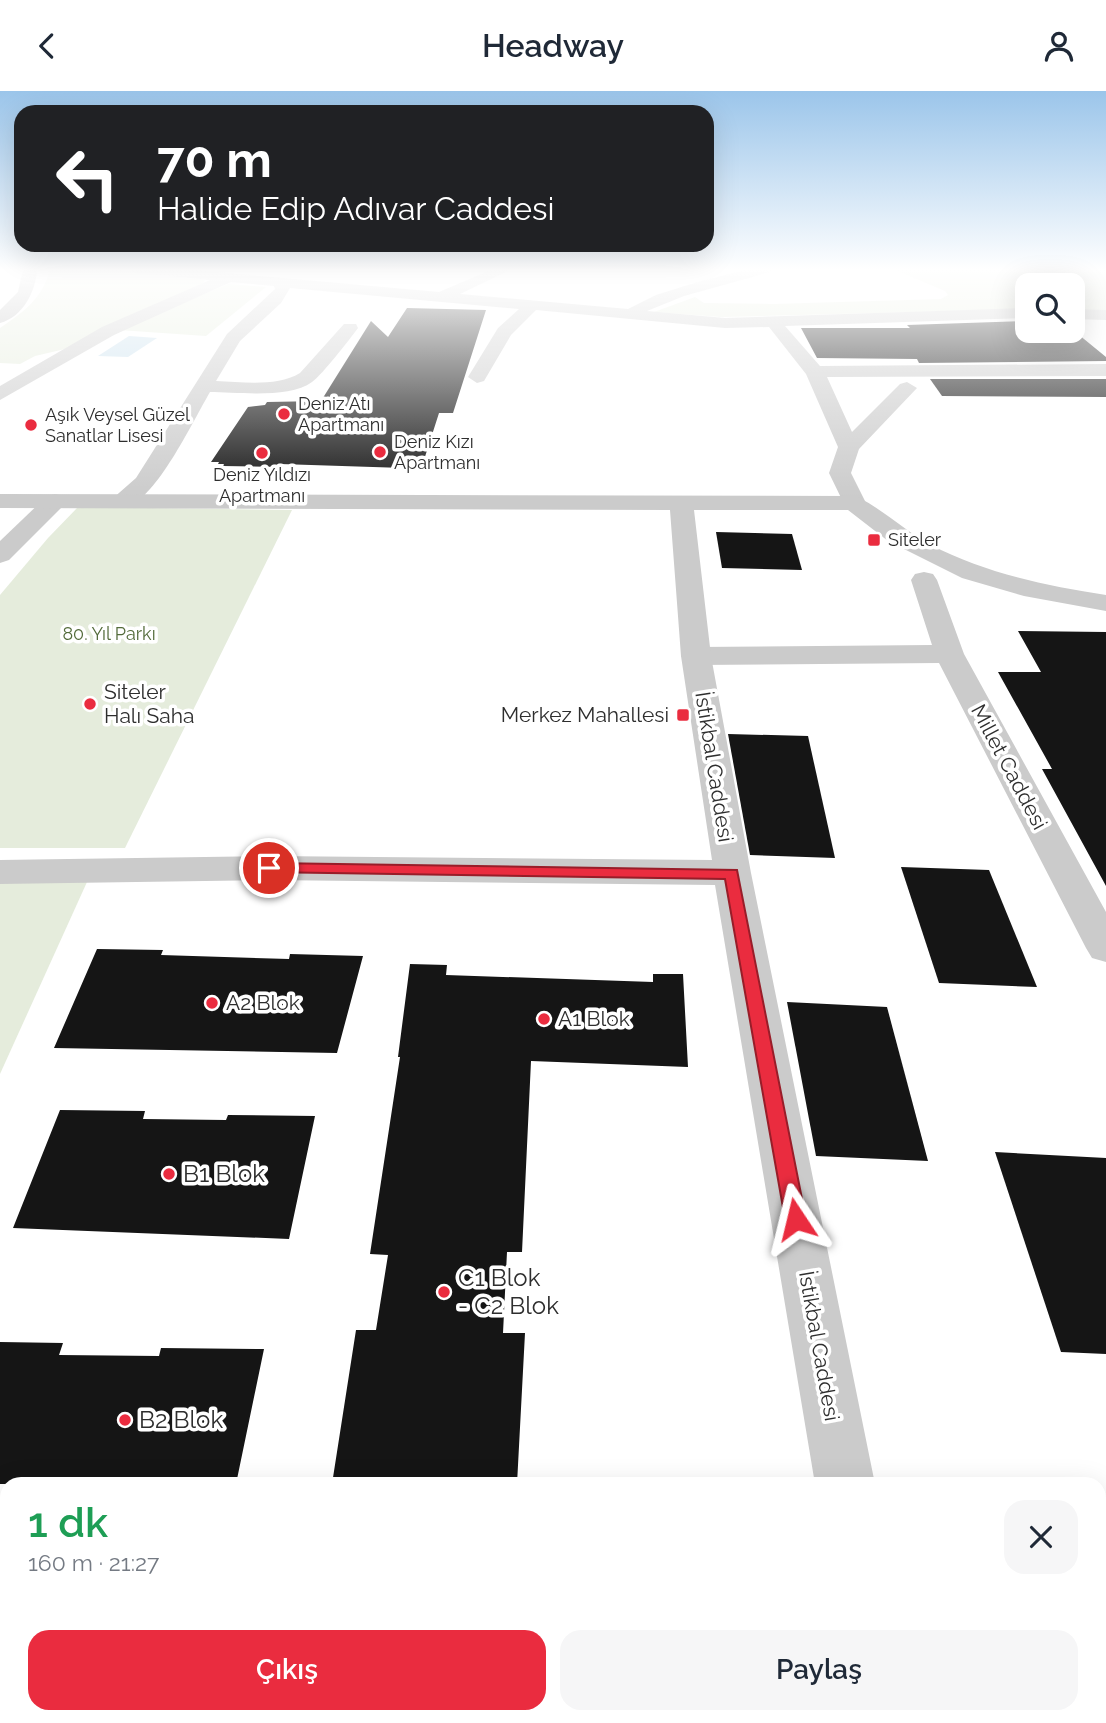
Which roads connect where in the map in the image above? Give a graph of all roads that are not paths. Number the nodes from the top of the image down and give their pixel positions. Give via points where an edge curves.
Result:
1 (84, 345) edge
2 (229, 345) edge
3 (330, 345) edge
4 (496, 345) edge
5 (792, 345) edge
6 (1106, 370) edge
7 (815, 372) junction
8 (477, 377) dead end
9 (205, 386) junction
10 (906, 388) dead end
11 (0, 394) edge
12 (849, 447) junction
13 (123, 500) junction
14 (0, 501) edge
15 (55, 501) junction
16 (681, 502) junction
17 (854, 503) junction
18 (897, 536) junction
19 (0, 555) edge
20 (924, 580) junction
21 (1106, 605) edge
22 (949, 654) junction
23 (696, 656) junction
24 (0, 872) edge
25 (732, 873) junction
26 (1106, 949) edge
27 (844, 1477) edge

1 - 11 street
2 - 9 street
3 - 9 street via 303,380 281,385
4 - 8 street
5 - 7 street
6 - 7 street
7 - 12 street
9 - 13 street via 145,482
10 - 12 street
12 - 17 street via 840,473
13 - 15 street
13 - 16 street
14 - 15 street
15 - 19 street
16 - 17 street
16 - 23 street, İstikbal Caddesi
17 - 18 street
18 - 20 street via 904,556
18 - 21 street via 993,580
20 - 21 street via 1017,603
20 - 22 street, Millet Caddesi
22 - 23 street
22 - 26 street, Millet Caddesi
23 - 25 street, İstikbal Caddesi
24 - 25 street via 282,868
25 - 27 street, İstikbal Caddesi

